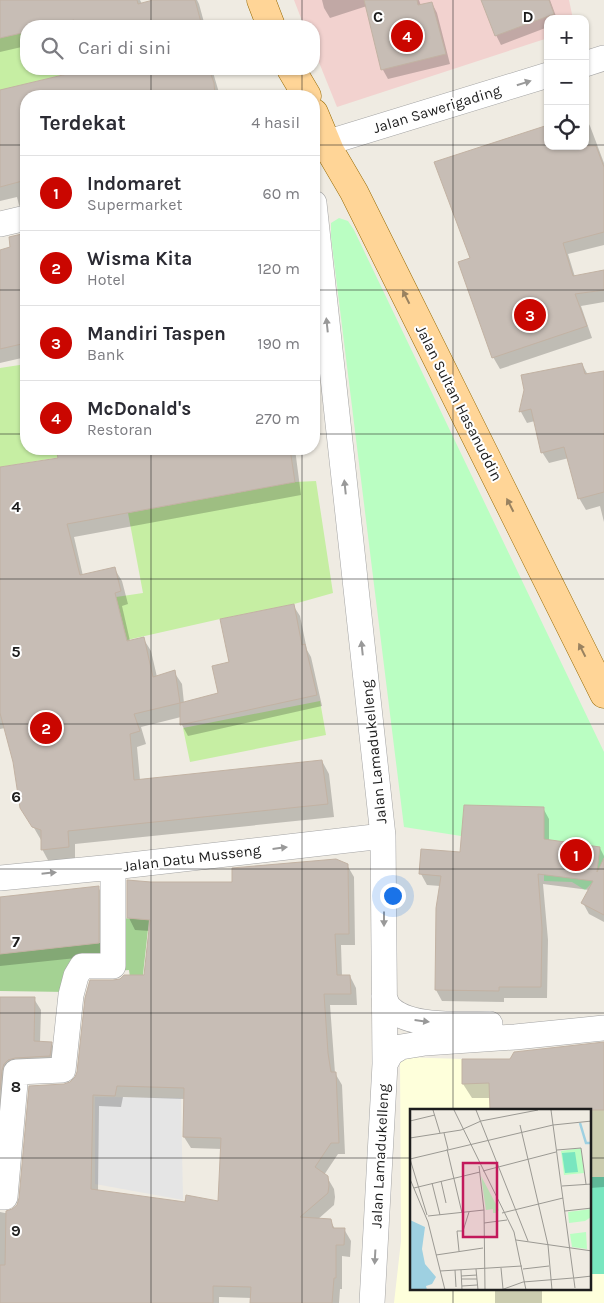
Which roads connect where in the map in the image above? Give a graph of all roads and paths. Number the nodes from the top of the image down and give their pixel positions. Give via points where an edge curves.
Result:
1 (261, 0) edge
2 (269, 20) edge
3 (604, 58) edge
4 (589, 63) edge
5 (285, 75) edge
6 (295, 75) edge
7 (544, 76) edge
8 (289, 90) edge
9 (303, 90) edge
10 (320, 128) edge
11 (326, 143) junction
12 (20, 219) edge
13 (0, 224) edge
14 (320, 258) edge
15 (604, 694) edge
16 (383, 836) junction
17 (113, 867) junction
18 (0, 878) edge
19 (384, 996) junction
20 (596, 1028) edge
21 (385, 1064) junction
22 (0, 1197) edge
23 (372, 1303) edge

1 - 2 main road
3 - 4 street
5 - 8 street
6 - 9 main road
11 -> 7 street, Jalan Sawerigading
10 - 11 main road, Jalan Sultan Hasanuddin
15 -> 11 main road, Jalan Sultan Hasanuddin
12 - 13 street
16 -> 14 street, Jalan Lamadukelleng
17 -> 16 street, Jalan Datu Musseng
16 -> 19 street, Jalan Lamadukelleng
18 -> 17 street, Jalan Datu Musseng
17 - 22 street via 112,966 82,966 76,976 63,1070 16,1072 5,1197
19 -> 20 street via 391,1009 414,1020
19 - 21 street, Jalan Lamadukelleng
20 - 21 street via 401,1047 391,1053
21 -> 23 street, Jalan Lamadukelleng

